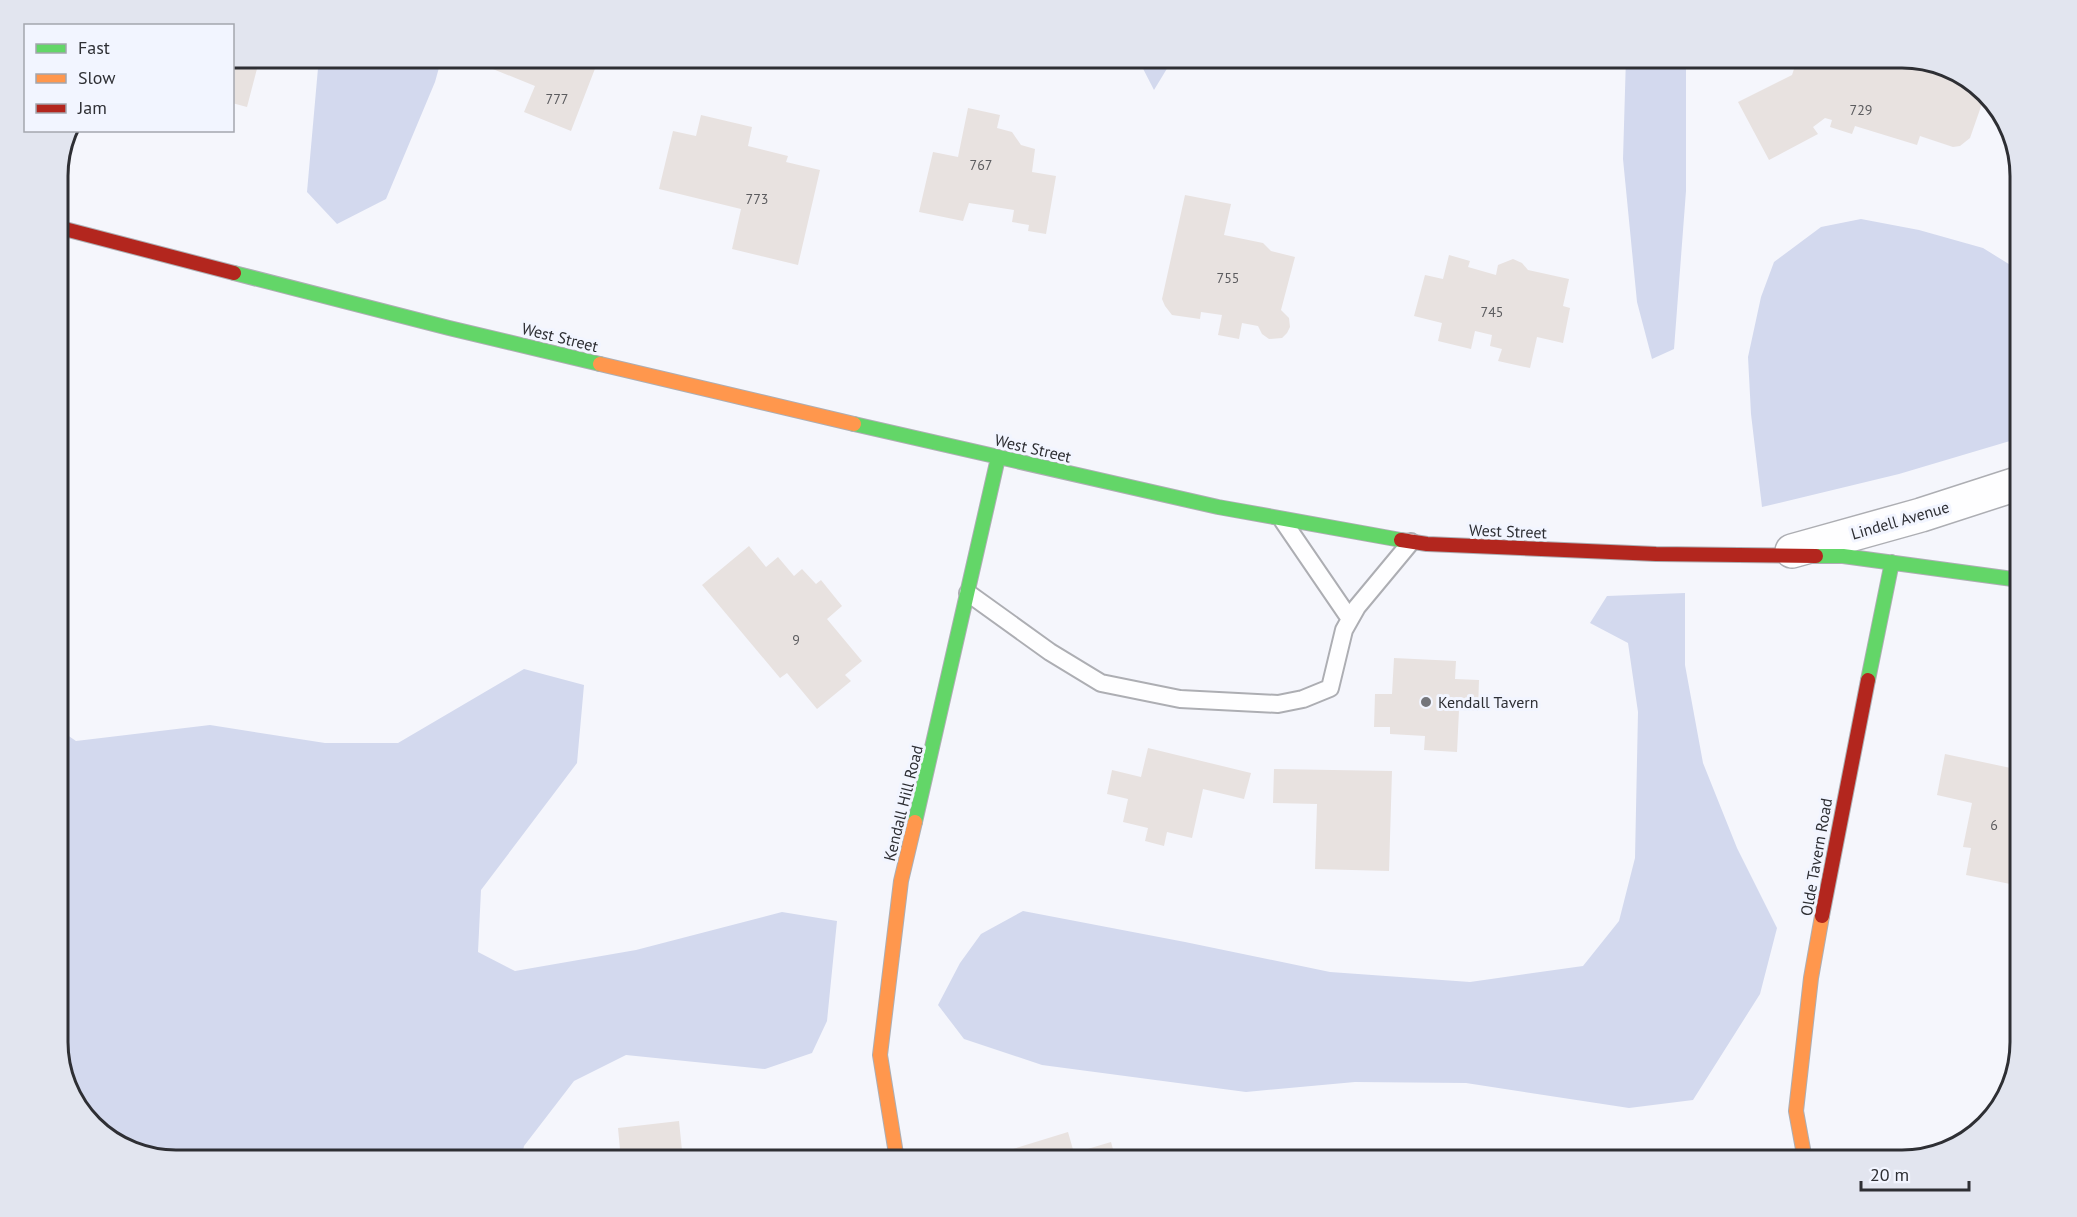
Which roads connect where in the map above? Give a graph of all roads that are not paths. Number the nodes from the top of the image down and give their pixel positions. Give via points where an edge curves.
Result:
1 (68, 230) edge
2 (998, 458) junction
3 (2009, 486) edge
4 (1281, 518) junction
5 (1411, 542) junction
6 (1779, 555) junction
7 (1892, 562) junction
8 (2009, 579) edge
9 (968, 592) junction
10 (1350, 619) junction
11 (895, 1150) edge
12 (1803, 1150) edge

1 - 2 street, West Street via 449,328
2 - 4 street, West Street
2 - 9 street, Kendall Hill Road
3 - 6 street, Lindell Avenue
4 - 5 street, West Street
4 - 10 lane
5 - 6 street, West Street via 1656,554
5 - 10 lane
6 - 7 street, West Street
7 - 8 street, West Street
7 - 12 street, Olde Tavern Road via 1811,978 1796,1112
9 - 10 lane via 1050,652 1101,683 1180,699 1278,704 1330,688
9 - 11 street, Kendall Hill Road via 901,880 880,1055

